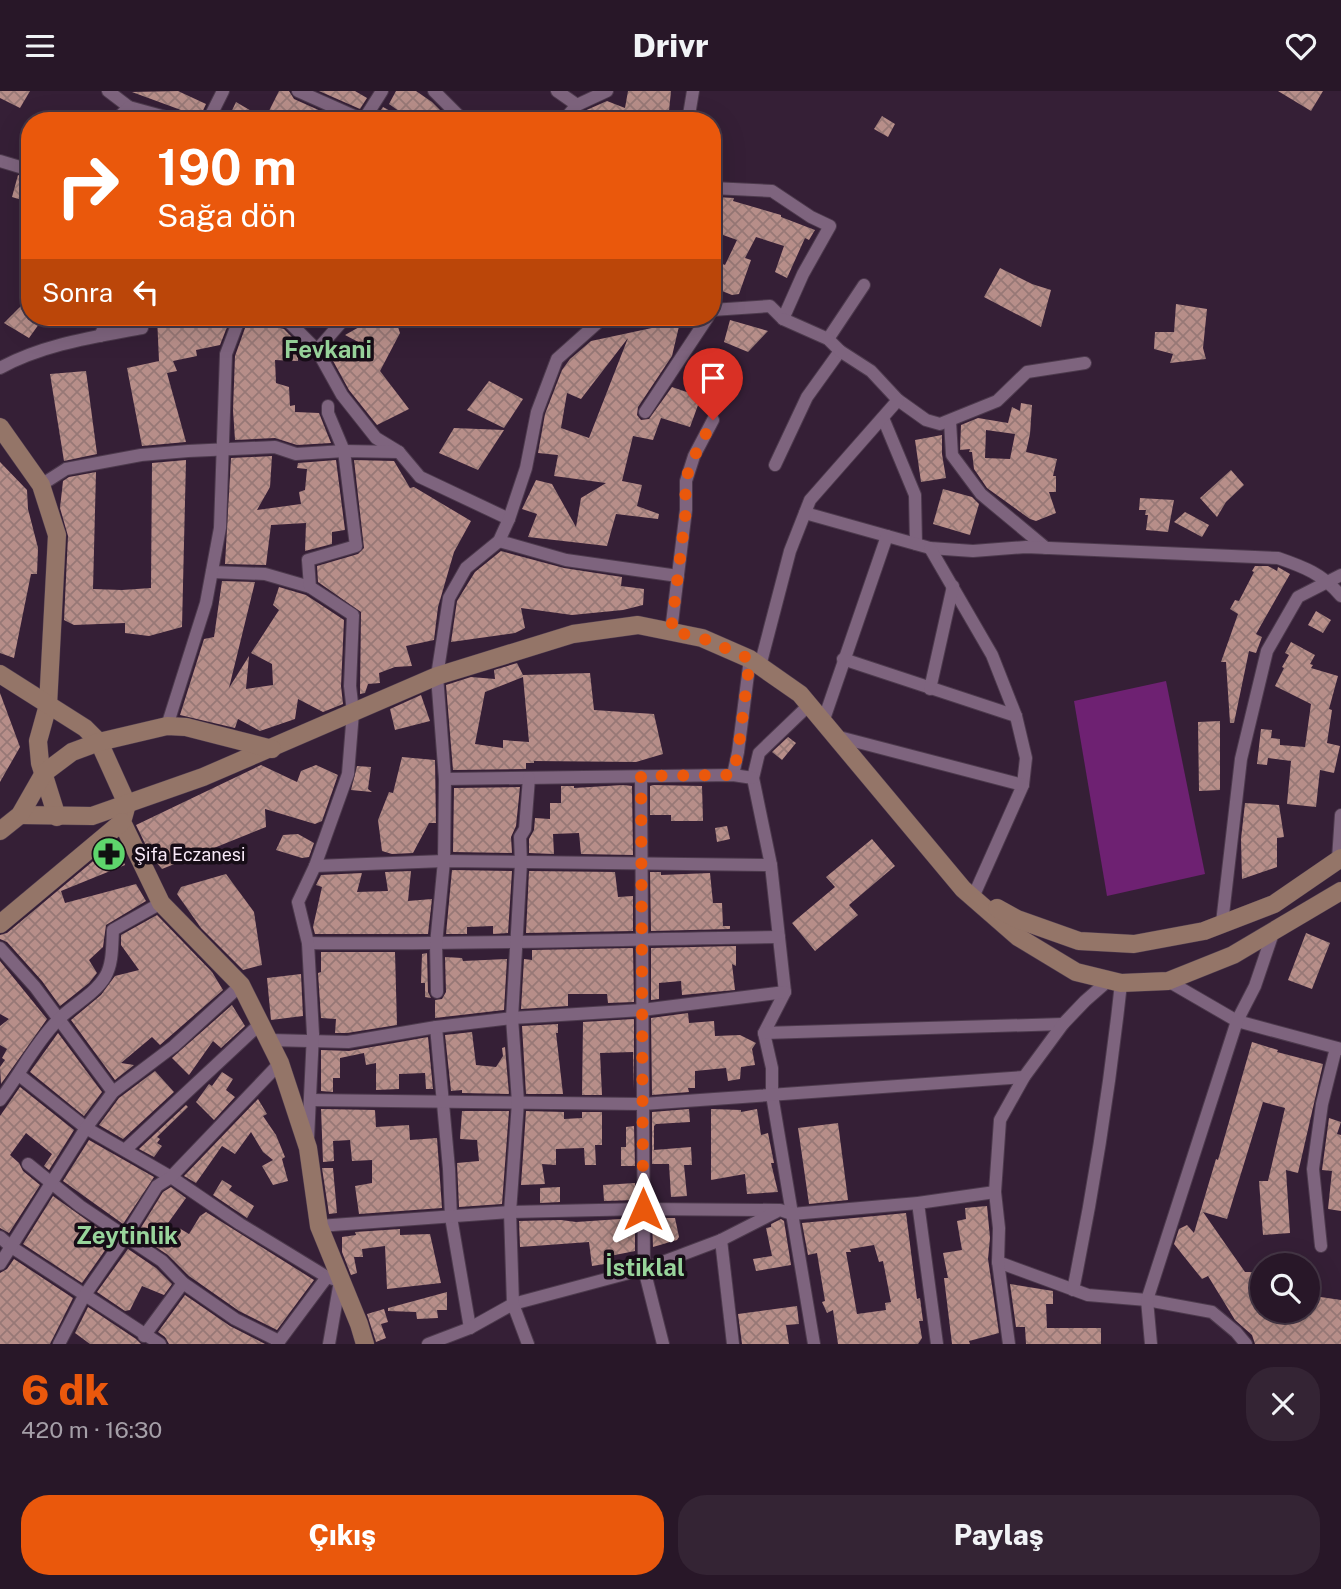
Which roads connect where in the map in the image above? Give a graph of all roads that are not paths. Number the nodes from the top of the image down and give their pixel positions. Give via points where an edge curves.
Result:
1 (108, 91) edge
2 (223, 91) edge
3 (298, 91) edge
4 (382, 91) edge
5 (434, 91) edge
6 (557, 91) edge
7 (607, 91) edge
8 (693, 91) edge
9 (577, 105) junction
10 (129, 107) junction
11 (124, 112) edge
12 (147, 112) edge
13 (212, 112) edge
14 (345, 112) edge
15 (368, 112) edge
16 (455, 112) edge
17 (571, 112) edge
18 (690, 112) edge
19 (0, 162) edge
20 (21, 168) edge
21 (721, 188) edge
22 (864, 285) dead end
23 (721, 309) edge
24 (783, 319) junction
25 (105, 326) edge
26 (237, 326) edge
27 (293, 326) edge
28 (338, 326) edge
29 (594, 326) edge
30 (702, 326) edge
31 (142, 328) dead end
32 (100, 336) junction
33 (828, 339) junction
34 (317, 350) junction
35 (840, 351) junction
36 (1085, 363) dead end
37 (0, 368) edge
38 (898, 400) junction
39 (328, 406) dead end
40 (645, 412) dead end
41 (883, 418) junction
42 (713, 420) dead end
43 (950, 421) junction
44 (0, 427) edge
45 (222, 448) junction
46 (344, 451) junction
47 (399, 452) junction
48 (775, 465) dead end
49 (41, 485) junction
50 (805, 513) junction
51 (509, 519) junction
52 (887, 536) junction
53 (499, 541) junction
54 (916, 544) junction
55 (930, 548) junction
56 (1046, 548) junction
57 (212, 572) junction
58 (678, 576) junction
59 (1335, 578) edge
60 (953, 586) junction
61 (310, 587) junction
62 (1341, 596) edge
63 (671, 631) junction
64 (843, 659) junction
65 (755, 663) junction
66 (0, 674) edge
67 (437, 676) junction
68 (930, 689) junction
69 (48, 705) junction
70 (809, 705) junction
71 (353, 712) junction
72 (1016, 716) junction
73 (823, 722) junction
74 (167, 726) junction
75 (835, 736) junction
76 (99, 742) junction
77 (272, 749) junction
78 (44, 773) junction
79 (733, 775) junction
80 (641, 776) junction
81 (529, 778) junction
82 (753, 778) junction
83 (445, 779) junction
84 (1023, 785) junction
85 (127, 804) junction
86 (20, 815) junction
87 (1341, 815) edge
88 (57, 817) junction
89 (122, 822) junction
90 (0, 831) edge
91 (1339, 859) edge
92 (444, 861) junction
93 (521, 863) junction
94 (642, 865) junction
95 (315, 866) junction
96 (771, 866) junction
97 (1341, 891) edge
98 (969, 892) junction
99 (161, 903) junction
100 (0, 923) edge
101 (1222, 923) junction
102 (1274, 930) junction
103 (779, 937) junction
104 (642, 939) junction
105 (517, 941) junction
106 (308, 943) junction
107 (436, 944) junction
108 (0, 948) edge
109 (1168, 981) junction
110 (1115, 982) junction
111 (241, 985) junction
112 (437, 992) dead end
113 (785, 992) junction
114 (642, 1010) junction
115 (512, 1018) junction
116 (58, 1020) junction
117 (1237, 1021) junction
118 (261, 1023) junction
119 (1063, 1024) junction
120 (436, 1027) junction
121 (764, 1033) junction
122 (270, 1040) junction
123 (313, 1043) junction
124 (1339, 1048) edge
125 (280, 1063) junction
126 (19, 1076) junction
127 (1024, 1077) junction
128 (113, 1092) junction
129 (772, 1095) junction
130 (0, 1100) edge
131 (310, 1100) junction
132 (441, 1100) junction
133 (517, 1102) junction
134 (643, 1104) junction
135 (86, 1128) junction
136 (308, 1148) junction
137 (126, 1149) junction
138 (28, 1164) dead end
139 (171, 1177) junction
140 (52, 1182) junction
141 (995, 1192) junction
142 (918, 1203) junction
143 (643, 1209) junction
144 (510, 1212) junction
145 (786, 1212) junction
146 (451, 1217) junction
147 (319, 1226) junction
148 (0, 1237) edge
149 (125, 1237) junction
150 (721, 1240) junction
151 (10, 1246) junction
152 (1321, 1246) dead end
153 (998, 1262) junction
154 (0, 1264) edge
155 (643, 1269) junction
156 (333, 1279) junction
157 (183, 1283) junction
158 (1073, 1290) junction
159 (84, 1296) junction
160 (1147, 1300) junction
161 (513, 1304) junction
162 (470, 1328) junction
163 (145, 1336) junction
164 (278, 1343) edge
165 (60, 1344) edge
166 (160, 1344) edge
167 (330, 1344) edge
168 (365, 1344) edge
169 (428, 1344) edge
170 (528, 1344) edge
171 (663, 1344) edge
172 (733, 1344) edge
173 (814, 1344) edge
174 (937, 1344) edge
175 (1009, 1344) edge
176 (1151, 1344) edge
177 (1246, 1344) edge

1 - 10 street
2 - 13 street
3 - 14 street
4 - 15 street
5 - 16 street
6 - 9 street
7 - 9 street
8 - 18 street
9 - 17 street
10 - 11 street
10 - 12 street
19 - 20 street
21 - 24 street via 772,191 830,226
22 - 33 street
23 - 24 street via 771,306
24 - 33 street
25 - 32 street
26 - 45 street via 226,354
27 - 34 street
28 - 34 street
29 - 51 street via 557,359 537,412 526,468
30 - 40 street
31 - 32 street
32 - 37 street via 21,356
33 - 35 street
34 - 47 street via 342,395 376,438
35 - 38 street via 871,371
35 - 48 street via 807,397
36 - 43 street via 1027,372 997,401
38 - 41 street
38 - 43 street via 926,420
39 - 46 street
41 - 50 street via 810,500
41 - 54 street via 915,495
42 - 58 street via 685,481
43 - 56 street via 952,455 981,494
44 - 49 main road
45 - 46 street via 275,447 296,454
45 - 49 street via 141,455 66,469
45 - 57 street via 220,528
46 - 47 street
46 - 61 street via 356,546 308,560
47 - 51 street via 420,477
49 - 69 main road via 57,535
50 - 52 street
50 - 65 street
51 - 53 street
52 - 54 street
52 - 64 street
53 - 58 street via 566,560
53 - 67 street via 466,568 449,598
54 - 55 street
55 - 56 street
55 - 60 street
56 - 59 street via 1278,558
57 - 61 street via 265,574
57 - 74 street
58 - 63 street
59 - 62 street
59 - 101 street via 1298,597 1267,651 1241,759
60 - 68 street
60 - 72 street via 992,655
61 - 71 street via 353,615
63 - 65 main road via 702,638
63 - 67 main road via 638,625 573,634
64 - 68 street
64 - 73 street
65 - 70 main road
65 - 79 street
66 - 69 main road
67 - 71 main road
67 - 83 street
68 - 72 street
69 - 76 main road
69 - 78 main road via 38,741
70 - 73 main road
70 - 82 street via 759,753
71 - 77 main road
71 - 95 street via 348,774
72 - 84 street via 1026,758
73 - 75 main road
74 - 76 main road
74 - 77 main road
75 - 84 street
75 - 98 main road
76 - 78 main road via 72,752
76 - 85 main road
77 - 85 main road
78 - 86 main road
78 - 88 main road
79 - 80 street
79 - 82 street
80 - 81 street
80 - 94 street
81 - 83 street
81 - 93 street
82 - 96 street
83 - 92 street
84 - 98 street
85 - 88 main road via 92,815
85 - 89 main road
86 - 88 main road
86 - 90 main road
87 - 91 street
89 - 99 main road
89 - 100 main road
91 - 101 main road via 1274,904
92 - 93 street
92 - 95 street
92 - 107 street
93 - 94 street
93 - 105 street
94 - 96 street
94 - 104 street
95 - 106 street via 298,902
96 - 103 street
97 - 102 main road
98 - 101 main road via 1017,919 1079,941 1134,944 1204,931
98 - 110 main road via 1018,937 1076,972
99 - 111 main road
99 - 116 street via 113,930 110,966 104,979
102 - 109 main road via 1233,955
102 - 117 street
103 - 104 street
103 - 113 street
104 - 105 street
104 - 114 street
105 - 107 street
105 - 115 street
106 - 107 street
106 - 123 street
107 - 112 street
108 - 116 street
109 - 110 main road
109 - 117 street
110 - 119 street via 1085,1001
110 - 158 street via 1115,1045
111 - 118 main road
111 - 128 street via 174,1046
113 - 114 street
113 - 121 street
114 - 115 street
114 - 134 street
115 - 120 street
115 - 133 street
116 - 126 street
116 - 128 street
117 - 124 street
117 - 160 street
118 - 122 main road
118 - 137 street
119 - 121 street
119 - 127 street
120 - 123 street via 348,1042
120 - 132 street
121 - 129 street
122 - 123 street
122 - 125 main road
123 - 131 street
124 - 152 street via 1322,1104 1313,1169
125 - 136 main road
125 - 139 street
126 - 130 street
126 - 135 street
127 - 129 street
127 - 141 street via 1000,1120
128 - 135 street
129 - 134 street
129 - 145 street
131 - 132 street
131 - 136 street
132 - 133 street
132 - 146 street
133 - 134 street
133 - 144 street
134 - 143 street
135 - 137 street
135 - 140 street
136 - 147 main road
137 - 139 street
138 - 140 street
139 - 149 street via 157,1186
139 - 156 street
140 - 149 street
140 - 151 street
141 - 142 street
141 - 153 street
142 - 145 street
142 - 174 street
143 - 144 street
143 - 145 street
143 - 155 street
144 - 146 street
144 - 161 street
145 - 150 street
145 - 173 street
146 - 147 street
146 - 162 street
147 - 156 main road
148 - 151 street
149 - 157 street via 162,1261
149 - 159 street
150 - 155 street
150 - 172 street
151 - 154 street
151 - 159 street
153 - 158 street
153 - 175 street
155 - 161 street
155 - 171 street
156 - 164 street
156 - 167 street
156 - 168 main road
157 - 163 street
157 - 164 street
158 - 160 street
159 - 163 street
159 - 165 street
160 - 176 street
160 - 177 street via 1212,1313
161 - 162 street
161 - 170 street
162 - 169 street
163 - 166 street

